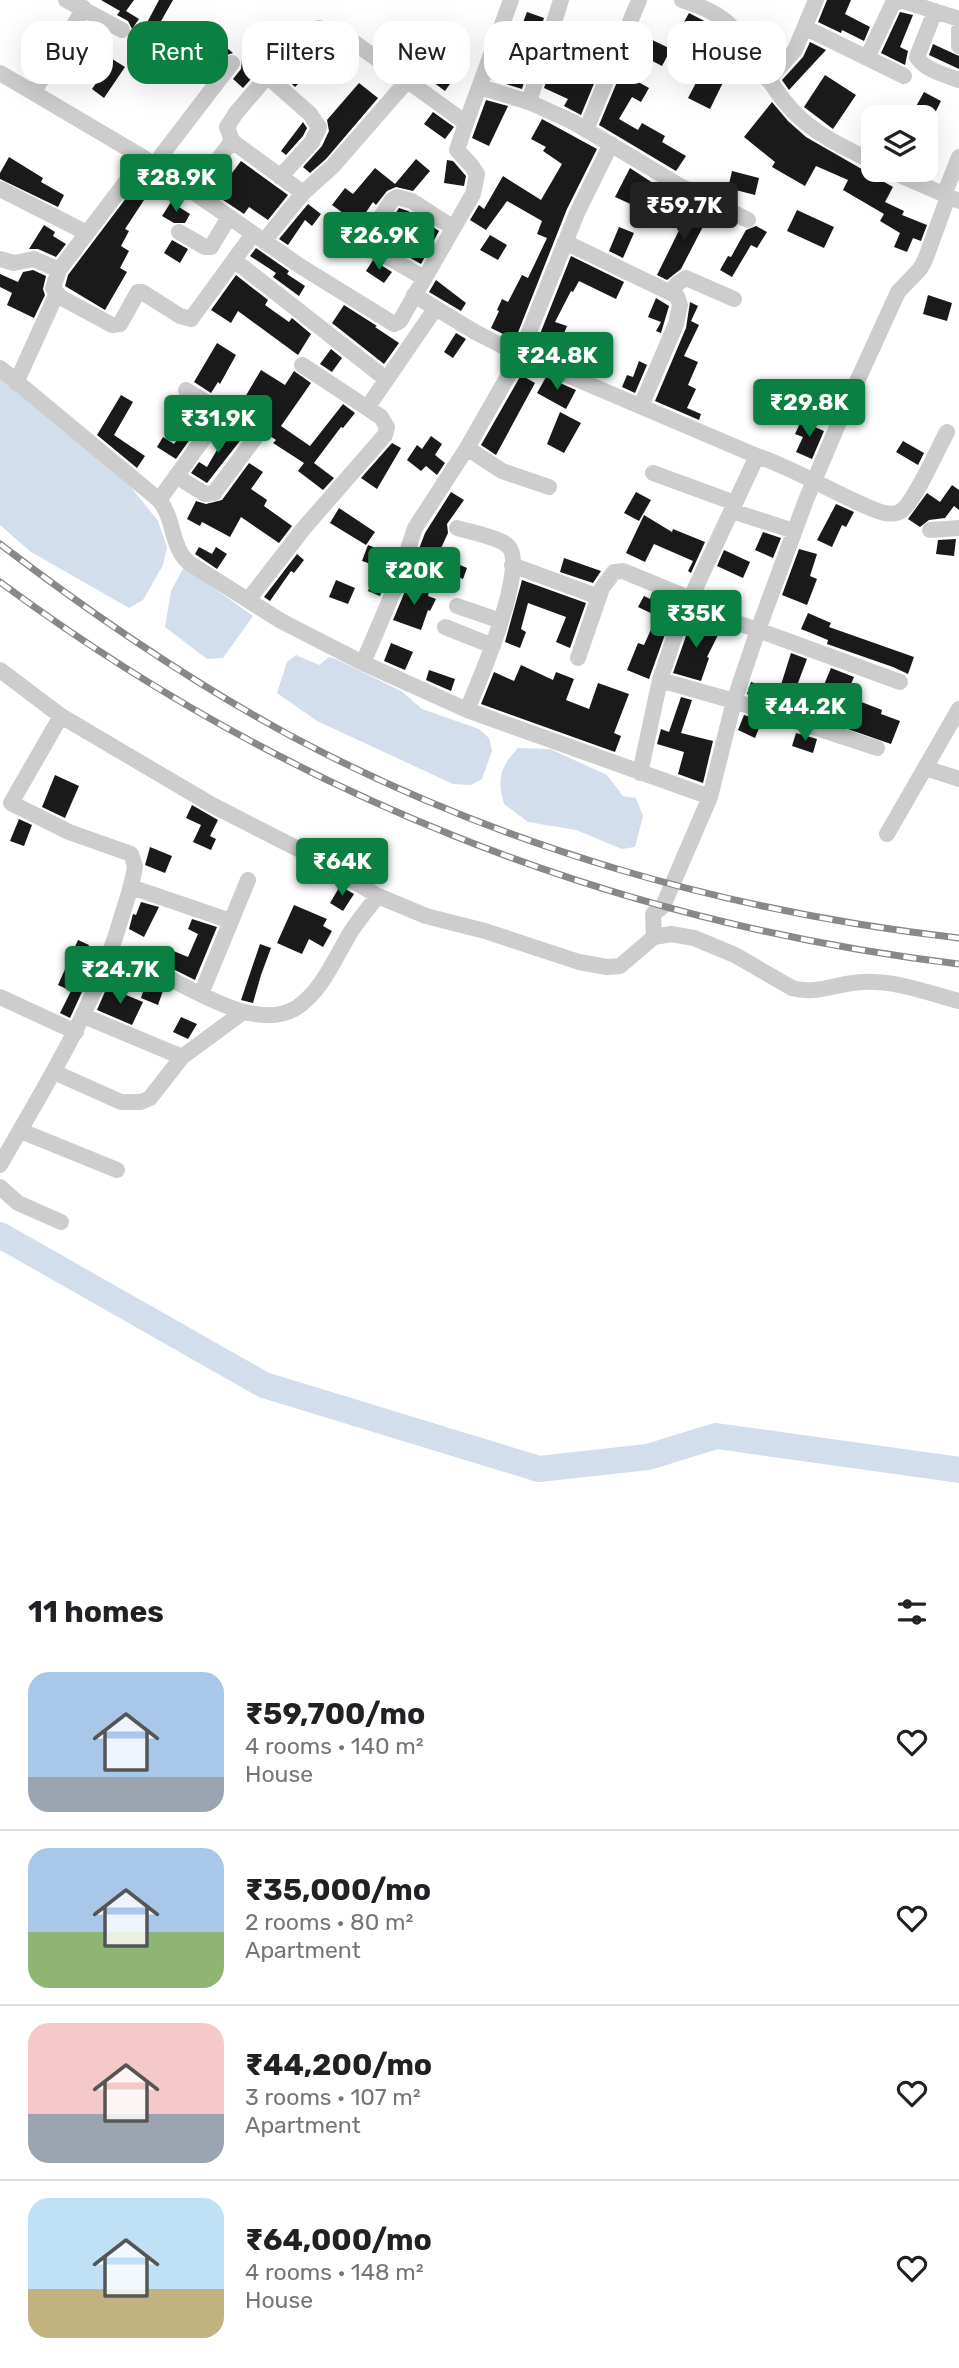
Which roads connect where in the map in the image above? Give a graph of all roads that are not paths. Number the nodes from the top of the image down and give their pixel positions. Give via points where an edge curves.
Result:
1 (66, 0) edge
2 (511, 0) edge
3 (561, 0) edge
4 (639, 0) edge
5 (682, 0) edge
6 (817, 0) edge
7 (84, 8) junction
8 (935, 11) junction
9 (959, 19) edge
10 (725, 21) edge
11 (806, 28) junction
12 (122, 30) dead end
13 (959, 30) edge
14 (959, 46) edge
15 (867, 58) junction
16 (786, 60) edge
17 (232, 63) dead end
18 (0, 73) edge
19 (904, 76) dead end
20 (959, 80) edge
21 (260, 84) edge
22 (276, 84) edge
23 (404, 84) edge
24 (411, 84) edge
25 (771, 84) edge
26 (481, 87) junction
27 (34, 92) junction
28 (529, 102) junction
29 (466, 123) junction
30 (586, 130) junction
31 (232, 141) junction
32 (611, 144) junction
33 (861, 156) edge
34 (959, 157) edge
35 (149, 161) junction
36 (281, 177) junction
37 (916, 182) edge
38 (0, 189) edge
39 (193, 192) junction
40 (303, 193) junction
41 (950, 197) edge
42 (229, 217) junction
43 (748, 220) dead end
44 (452, 227) junction
45 (179, 232) dead end
46 (87, 233) junction
47 (258, 237) junction
48 (565, 242) junction
49 (0, 259) edge
50 (234, 260) junction
51 (59, 270) junction
52 (424, 278) junction
53 (671, 292) junction
54 (57, 293) junction
55 (414, 295) junction
56 (734, 299) dead end
57 (435, 309) junction
58 (520, 355) junction
59 (302, 365) dead end
60 (0, 368) edge
61 (386, 379) junction
62 (16, 383) junction
63 (186, 390) dead end
64 (641, 407) junction
65 (367, 408) junction
66 (222, 413) junction
67 (947, 432) dead end
68 (467, 448) junction
69 (757, 456) junction
70 (653, 473) dead end
71 (176, 476) junction
72 (814, 480) junction
73 (549, 487) dead end
74 (159, 500) junction
75 (734, 507) junction
76 (457, 528) dead end
77 (959, 528) edge
78 (930, 530) dead end
79 (794, 531) junction
80 (512, 565) junction
81 (599, 597) junction
82 (248, 600) junction
83 (689, 603) junction
84 (457, 606) dead end
85 (501, 621) junction
86 (445, 627) dead end
87 (758, 630) junction
88 (493, 646) junction
89 (578, 658) dead end
90 (363, 663) junction
91 (0, 670) edge
92 (660, 680) junction
93 (900, 682) dead end
94 (734, 701) junction
95 (467, 710) junction
96 (958, 711) edge
97 (61, 716) junction
98 (877, 748) dead end
99 (925, 768) junction
100 (640, 773) junction
101 (959, 779) edge
102 (710, 797) junction
103 (887, 834) dead end
104 (248, 880) dead end
105 (131, 887) junction
106 (378, 896) junction
107 (231, 922) junction
108 (654, 937) junction
109 (111, 954) junction
110 (201, 994) junction
111 (0, 997) edge
112 (959, 1001) edge
113 (243, 1012) junction
114 (84, 1016) junction
115 (76, 1032) junction
116 (182, 1057) junction
117 (54, 1072) junction
118 (21, 1131) junction
119 (0, 1165) edge
120 (117, 1170) dead end
121 (0, 1187) edge
122 (61, 1222) dead end

1 - 7 street
2 - 26 street
3 - 28 street
4 - 30 street
5 - 10 street
6 - 11 street
7 - 12 street
7 - 27 street
8 - 9 street
8 - 15 street via 903,1 893,3
8 - 20 street via 917,57 926,66
11 - 15 street
11 - 16 street
13 - 14 street
15 - 19 street
17 - 35 street
18 - 27 street
21 - 31 street via 228,122
22 - 36 street via 319,127 312,142
23 - 40 street
24 - 29 street
25 - 33 street via 795,114 818,133
26 - 28 street
26 - 29 street
27 - 35 street
28 - 30 street
29 - 44 street via 457,150 477,174 476,184
30 - 32 street
31 - 36 street
31 - 39 street
32 - 43 street
32 - 48 street
34 - 41 street
35 - 39 street
35 - 46 street
36 - 40 street
37 - 41 street
38 - 46 street
39 - 42 street
40 - 47 street
41 - 72 street via 925,260 898,292
42 - 45 street via 211,247
42 - 47 street
44 - 52 street
44 - 52 street via 412,201 397,197 371,232 368,243 374,249
46 - 51 street
47 - 50 street
47 - 55 street via 391,324 400,321
48 - 53 street
48 - 58 street
49 - 51 street via 14,263 34,259
50 - 54 street via 191,319 138,292 120,324 113,325
50 - 61 street
51 - 54 street via 53,283
52 - 55 street
53 - 56 street via 686,278
53 - 64 street via 677,296 679,313
54 - 62 street
55 - 57 street
57 - 58 street
57 - 61 street
58 - 64 street
58 - 68 street
59 - 65 street
60 - 62 street
61 - 65 street
62 - 74 street
63 - 66 street
64 - 69 street
65 - 82 street via 385,421 385,435
66 - 71 street
66 - 71 street via 254,433 248,450 214,493 205,494
67 - 72 street via 901,511 877,510
68 - 73 street via 502,471
68 - 90 street via 415,528
69 - 72 street
69 - 75 street
70 - 75 street
71 - 74 street
72 - 79 street
74 - 82 street via 183,558
75 - 79 street
75 - 83 street
76 - 80 street via 502,542 512,552
77 - 78 street
79 - 87 street
80 - 81 street
80 - 85 street
81 - 83 street via 609,576 623,571
81 - 89 street
82 - 90 street
83 - 87 street
83 - 92 street
84 - 85 street
85 - 88 street
86 - 88 street
87 - 93 street
87 - 94 street
88 - 95 street
90 - 95 street
91 - 97 street
92 - 94 street
92 - 100 street
94 - 98 street
94 - 102 street
95 - 100 street
96 - 99 street
97 - 105 street via 11,803 69,832 131,854 135,866
97 - 106 street
99 - 101 street
99 - 103 street
100 - 102 street
102 - 108 street via 669,894 653,914
104 - 107 street
105 - 107 street
105 - 109 street
106 - 108 street via 426,916 607,967 620,966
106 - 113 street via 327,973 296,1008 278,1014
107 - 110 street
108 - 112 street via 694,937 805,992 881,982
109 - 110 street
109 - 114 street
110 - 113 street
111 - 115 street
113 - 116 street
114 - 115 street
114 - 116 street
115 - 117 street
116 - 117 street via 150,1098 133,1104
117 - 118 street
118 - 119 street
118 - 120 street
121 - 122 street via 18,1203

